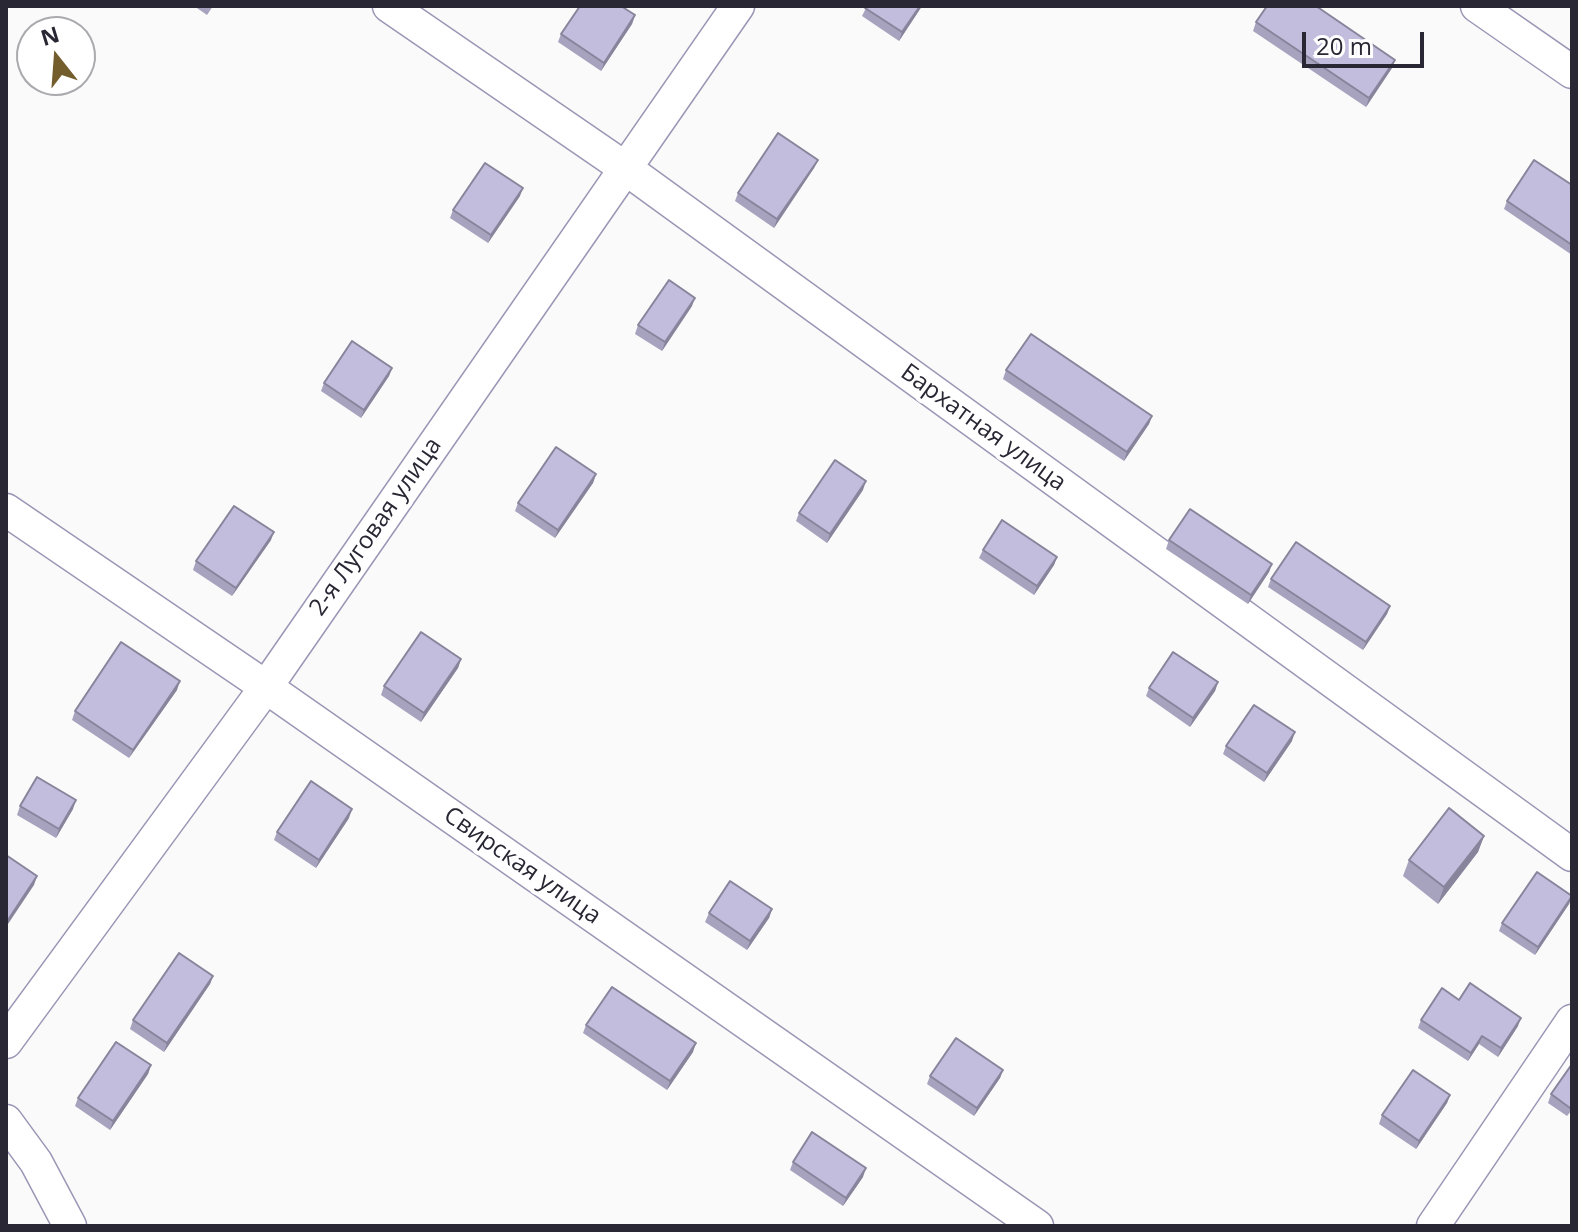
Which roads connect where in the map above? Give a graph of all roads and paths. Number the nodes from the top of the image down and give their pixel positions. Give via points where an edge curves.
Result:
1 (389, 6) edge
2 (738, 6) edge
3 (1477, 6) edge
4 (1572, 72) edge
5 (625, 168) junction
6 (6, 510) edge
7 (266, 687) junction
8 (1572, 855) edge
9 (1572, 1021) edge
10 (6, 1042) edge
11 (6, 1121) edge
12 (70, 1226) edge
13 (1037, 1226) edge
14 (1433, 1226) edge

1 - 5 street, Бархатная улица
2 - 5 street, 2-я Луговая улица
3 - 4 street
5 - 7 street, 2-я Луговая улица
5 - 8 street, Бархатная улица
6 - 7 street, Свирская улица
7 - 10 street, 2-я Луговая улица
7 - 13 street, Свирская улица
9 - 14 street
11 - 12 street via 36,1162

